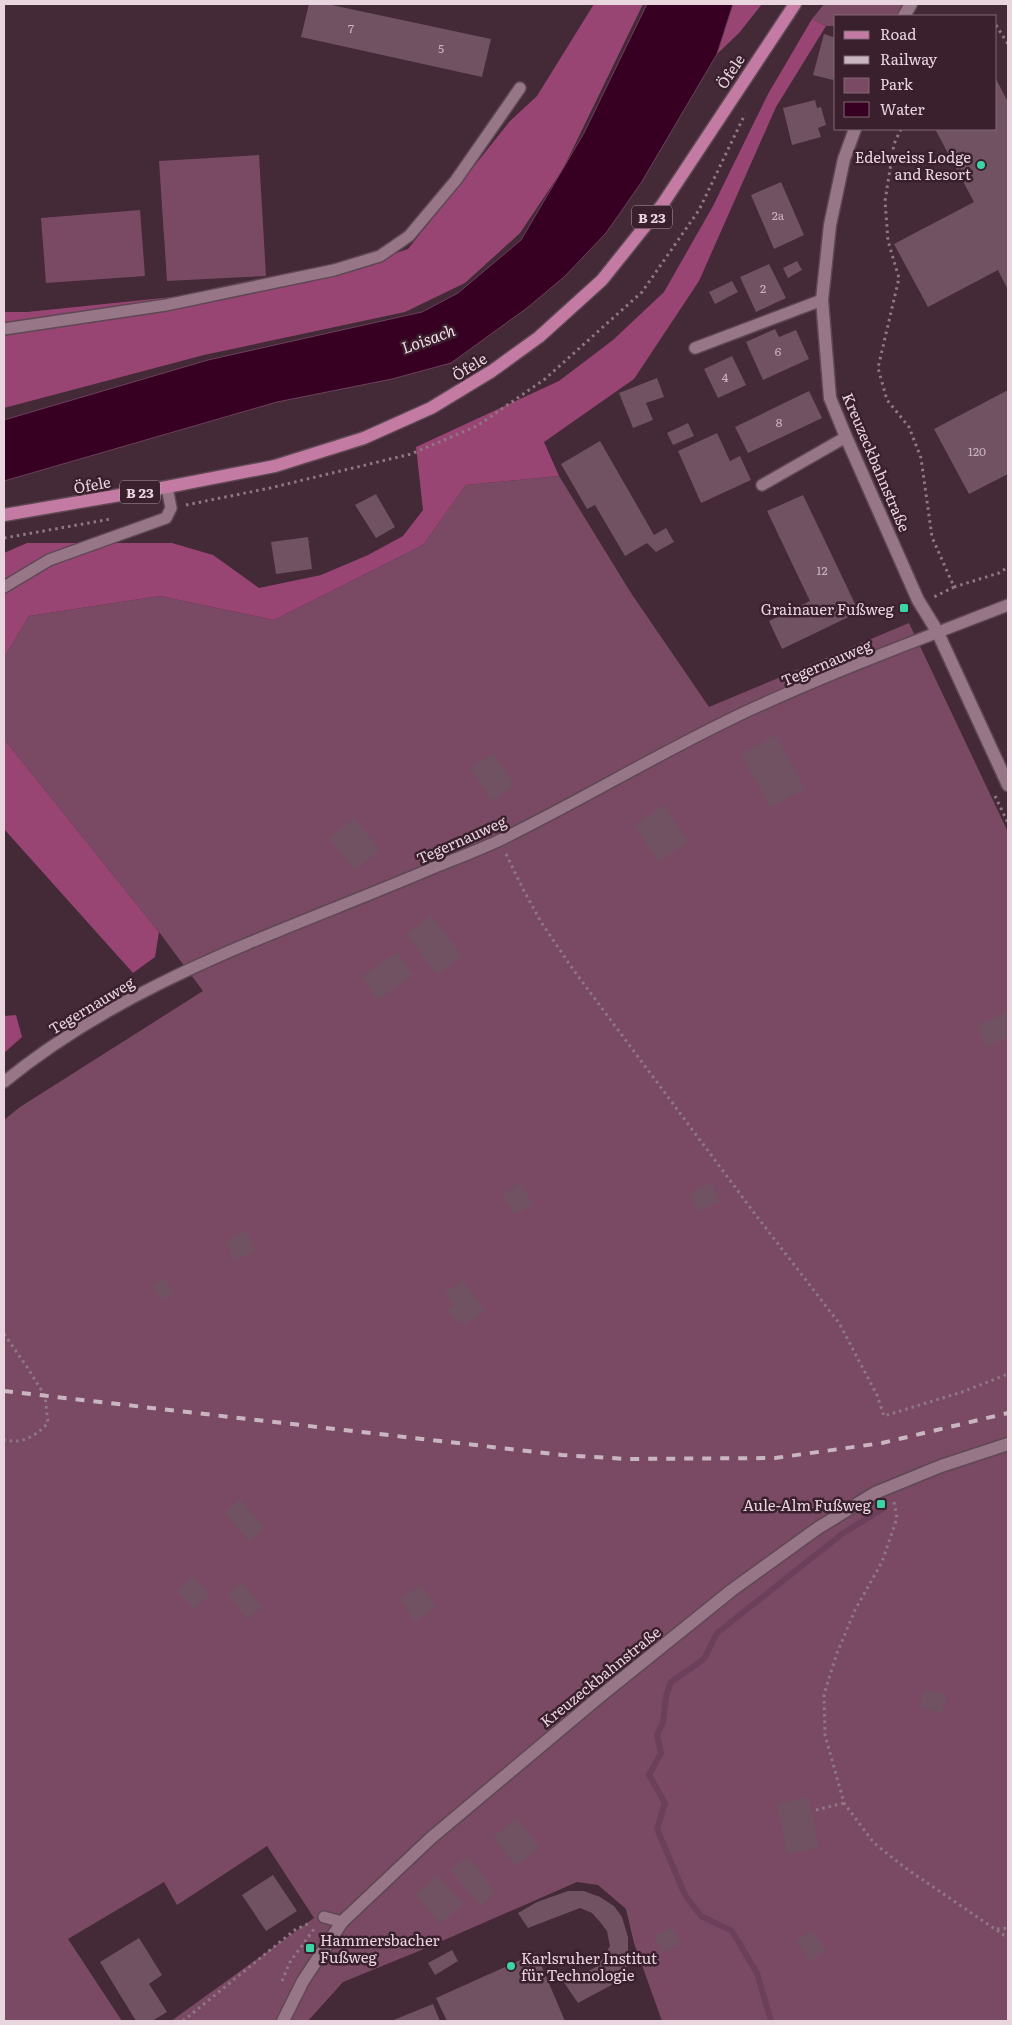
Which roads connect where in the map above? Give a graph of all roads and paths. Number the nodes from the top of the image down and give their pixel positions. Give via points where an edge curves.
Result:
1 (795, 4) edge
2 (911, 4) edge
3 (905, 15) edge
4 (997, 27) edge
5 (1008, 44) edge
6 (520, 88) dead end
7 (747, 108) dead end
8 (856, 130) edge
9 (901, 130) edge
10 (822, 300) junction
11 (4, 329) edge
12 (696, 348) dead end
13 (846, 437) junction
14 (762, 485) dead end
15 (167, 487) junction
16 (171, 508) junction
17 (4, 515) edge
18 (112, 518) dead end
19 (4, 538) edge
20 (1008, 568) edge
21 (4, 587) edge
22 (954, 587) junction
23 (920, 603) junction
24 (1008, 605) edge
25 (937, 631) junction
26 (1008, 786) edge
27 (500, 840) junction
28 (4, 1082) edge
29 (4, 1334) edge
30 (1008, 1374) edge
31 (4, 1440) edge
32 (1008, 1444) edge
33 (888, 1486) junction
34 (844, 1803) junction
35 (816, 1810) dead end
36 (324, 1917) joint
37 (342, 1922) junction
38 (1008, 1928) edge
39 (996, 1929) junction
40 (1008, 1938) edge
41 (183, 2021) edge
42 (283, 2021) edge

1 - 15 main road, Öfele / B 23 via 662,205 602,280 539,337 492,371 431,408 364,438 276,466
2 - 3 street
4 - 5 path
6 - 11 lane via 456,180 409,236 380,256 334,270 166,305
7 - 16 path via 699,210 642,292 545,380 477,426 410,454
8 - 10 street, Kreuzeckbahnstraße via 844,159 830,225
9 - 22 path via 894,144 885,201 888,241 900,278 878,368 887,400 909,427 922,458 932,537
10 - 12 lane
10 - 13 street, Kreuzeckbahnstraße via 830,398
13 - 14 lane
13 - 23 street, Kreuzeckbahnstraße
15 - 16 lane
15 - 17 main road, Öfele / B 23
16 - 21 lane via 166,518 49,560
18 - 19 path
20 - 22 path
22 - 23 path
23 - 25 street, Kreuzeckbahnstraße
24 - 25 lane, Tegernauweg
25 - 26 street, Kreuzeckbahnstraße
25 - 27 lane, Tegernauweg via 674,746
27 - 28 lane, Tegernauweg via 172,977 110,1008 36,1056
27 - 30 path via 527,897 572,968 839,1323 877,1395 884,1416
29 - 31 path via 44,1396 48,1423 34,1437 12,1442
32 - 33 street, Kreuzeckbahnstraße
33 - 34 path via 894,1497 897,1518 882,1562 837,1653 824,1694 825,1735
33 - 37 street, Kreuzeckbahnstraße via 818,1528 732,1590 431,1838
34 - 35 path
34 - 39 path via 874,1842 904,1867
36 - 37 lane
36 - 41 path via 296,1929
37 - 42 street, Kreuzeckbahnstraße via 307,1974
38 - 39 path
39 - 40 path

